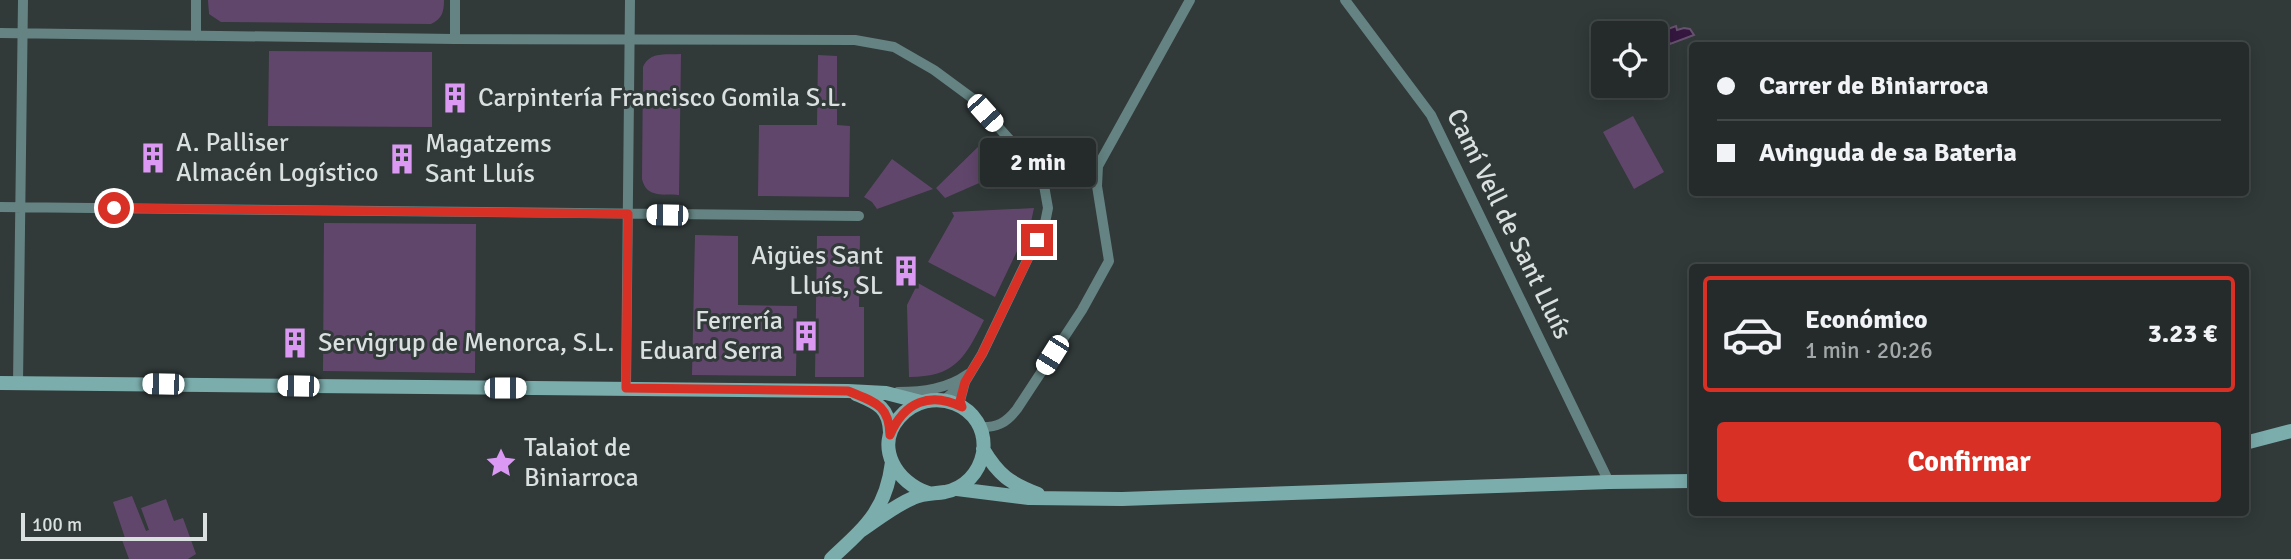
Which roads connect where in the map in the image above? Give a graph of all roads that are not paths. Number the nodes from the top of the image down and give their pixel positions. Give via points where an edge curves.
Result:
1 (23, 0) edge
2 (196, 0) edge
3 (455, 0) edge
4 (630, 0) edge
5 (1190, 0) edge
6 (1345, 0) edge
7 (0, 33) edge
8 (23, 33) junction
9 (196, 36) junction
10 (455, 39) junction
11 (630, 40) junction
12 (0, 207) edge
13 (20, 207) junction
14 (628, 214) junction
15 (859, 216) dead end
16 (968, 377) junction
17 (0, 383) edge
18 (18, 383) junction
19 (626, 388) junction
20 (848, 391) junction
21 (886, 393) junction
22 (944, 400) junction
23 (921, 402) junction
24 (962, 407) junction
25 (979, 427) junction
26 (2287, 432) edge
27 (890, 435) junction
28 (2249, 442) edge
29 (983, 449) junction
30 (892, 462) junction
31 (1689, 481) edge
32 (1609, 482) junction
33 (957, 489) junction
34 (928, 493) junction
35 (1049, 498) junction
36 (859, 532) junction
37 (831, 559) edge

1 - 8 street
2 - 9 street
3 - 10 street
4 - 11 street
5 - 25 street via 1098,166 1109,261 1017,409 998,426
6 - 32 street, Camí Vell de Sant Lluís via 1431,115
7 - 8 street
8 - 9 street
8 - 13 street
9 - 10 street
10 - 11 street
11 - 14 street
11 - 16 street via 855,40 894,47 972,99 1042,174 1048,208 1026,264
12 - 13 street
13 - 14 street
13 - 18 street
14 - 15 street
14 - 19 street
16 - 21 street via 942,388
16 - 22 street
16 - 24 street
17 - 18 main road
18 - 19 main road
19 - 20 main road
20 - 21 main road
20 - 27 main road via 885,410
21 - 23 main road
22 - 23 main road
22 - 24 main road
23 - 27 main road via 907,409
24 - 25 main road
25 - 29 main road
26 - 28 main road
27 - 30 main road
29 - 33 main road via 975,472
29 - 35 main road via 999,474
30 - 34 main road via 906,482
30 - 36 main road via 885,496
31 - 32 main road
32 - 35 main road
33 - 34 main road
33 - 35 main road
34 - 36 main road
36 - 37 main road

